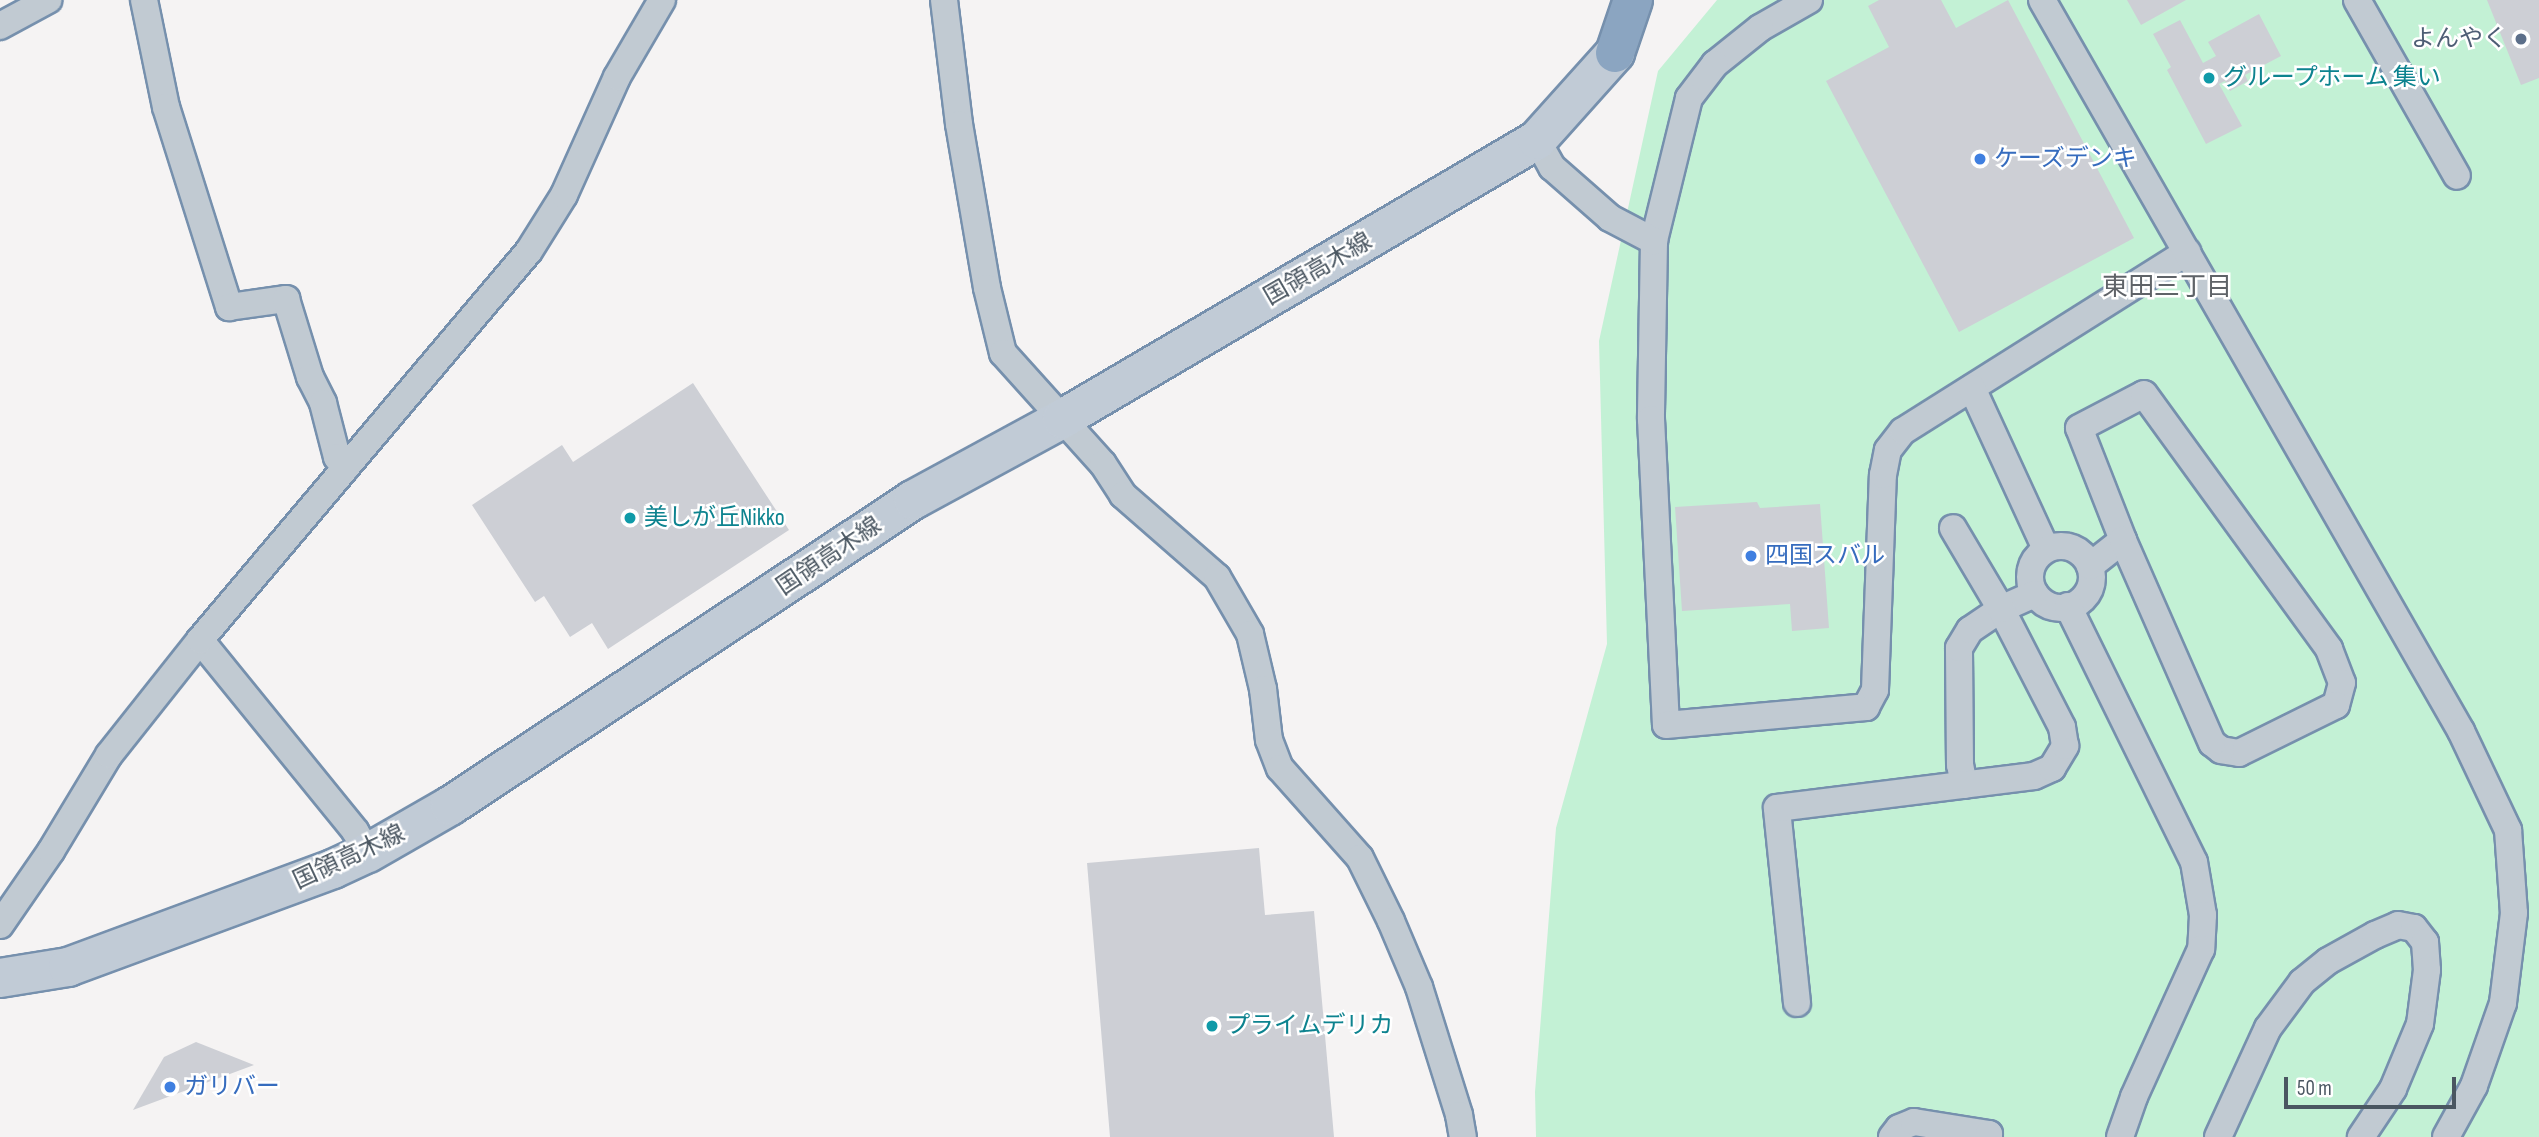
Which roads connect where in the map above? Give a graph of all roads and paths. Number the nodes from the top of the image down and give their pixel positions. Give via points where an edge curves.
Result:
1 (48, 0) edge
2 (144, 0) edge
3 (662, 0) edge
4 (944, 0) edge
5 (1633, 0) edge
6 (1809, 0) edge
7 (2042, 0) edge
8 (2357, 0) edge
9 (0, 26) edge
10 (1615, 53) joint
11 (1537, 140) junction
12 (2457, 176) dead end
13 (1654, 241) junction
14 (2187, 253) junction
15 (1972, 388) junction
16 (1062, 419) junction
17 (345, 468) junction
18 (1953, 527) dead end
19 (2123, 540) junction
20 (2046, 550) junction
21 (2090, 566) junction
22 (2035, 594) junction
23 (2068, 607) junction
24 (2001, 610) junction
25 (200, 640) junction
26 (1964, 785) junction
27 (368, 853) junction
28 (0, 925) edge
29 (0, 978) edge
30 (1797, 1003) dead end
31 (1463, 1137) edge
32 (1892, 1137) edge
33 (1989, 1137) edge
34 (2120, 1137) edge
35 (2218, 1137) edge
36 (2361, 1137) edge
37 (2446, 1137) edge

1 - 9 street
2 - 17 street via 166,107 229,307 286,299 337,457
3 - 17 street via 617,77 564,195 529,251
4 - 16 street via 959,124 1003,353
5 - 10 highway
6 - 13 street via 1759,29 1715,64 1689,98
7 - 14 street
8 - 12 street
10 - 11 main road, 国領高木線
11 - 13 street via 1552,167 1610,218
11 - 16 main road, 国領高木線
13 - 15 street via 1651,419 1667,725 1866,707 1875,690 1883,475 1888,450 1903,431
14 - 15 street
14 - 37 street via 2461,731 2508,830 2514,912 2503,1003 2474,1086
15 - 20 street
16 - 27 main road, 国領高木線 via 913,500 554,740
16 - 31 street via 1103,464 1123,495 1217,577 1250,634 1269,740 1280,768 1360,858 1391,920 1419,988
17 - 25 street
18 - 24 street
19 - 19 street via 2080,428 2144,394 2329,649 2342,683 2336,705 2239,752 2221,750 2212,743
19 - 21 street
20 - 21 street via 2056,546 2076,550
20 - 22 street via 2032,565
21 - 23 street via 2085,595
22 - 23 street via 2050,606
22 - 24 street
23 - 34 street via 2194,862 2203,915 2201,949
24 - 26 street via 1969,630 1959,648
24 - 26 street via 2062,727 2065,746 2052,768 2035,776
25 - 27 street
25 - 28 street via 109,755
26 - 30 street via 1777,808
27 - 29 main road, 国領高木線 via 68,967
32 - 33 street via 1914,1122
35 - 36 street via 2268,1028 2302,982 2328,961 2375,935 2398,925 2414,928 2425,942 2427,970 2420,1024 2393,1089

